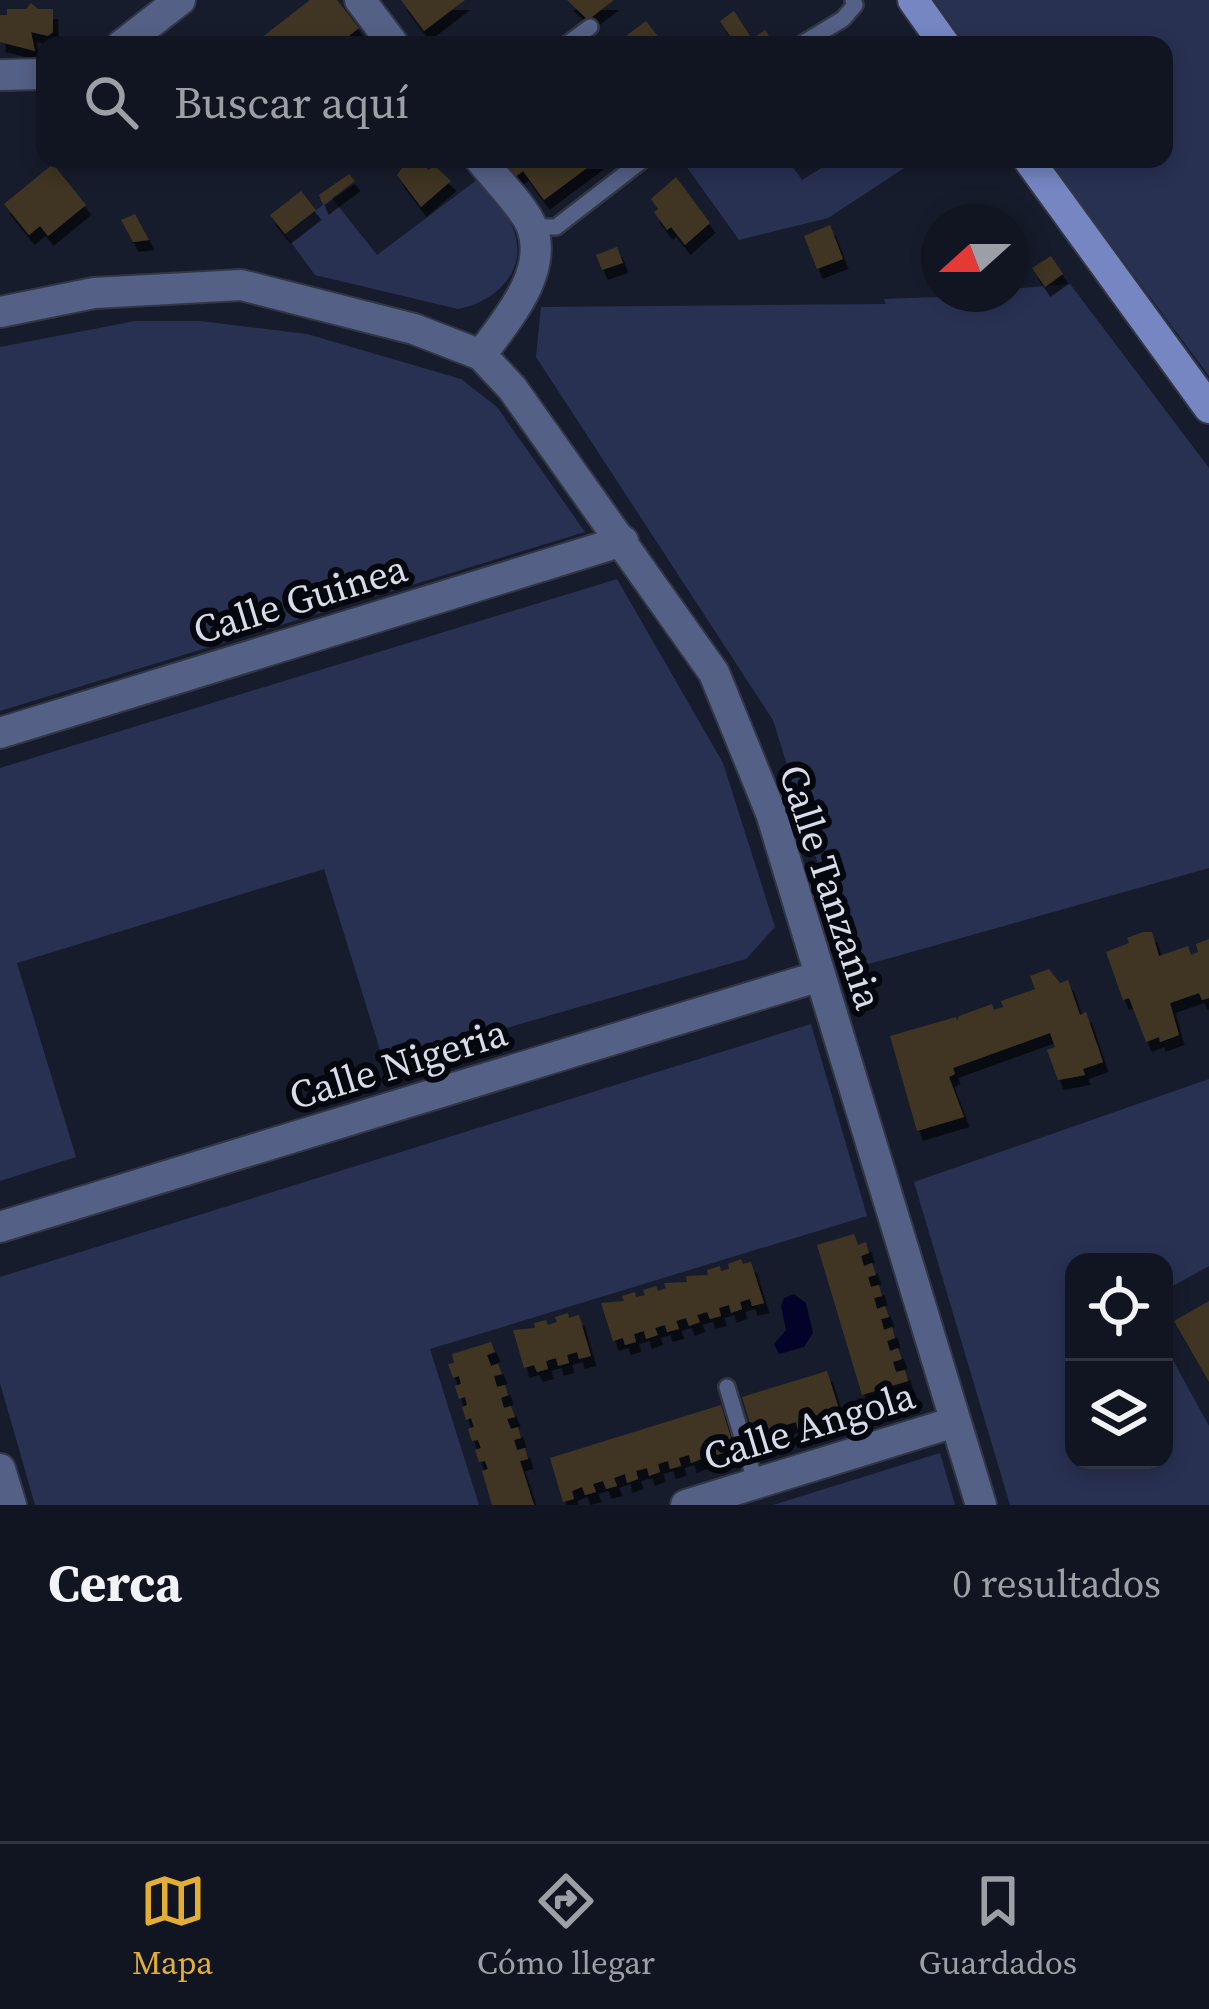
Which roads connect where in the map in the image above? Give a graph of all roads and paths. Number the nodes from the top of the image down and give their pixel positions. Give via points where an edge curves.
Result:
1 (180, 0) edge
2 (359, 0) edge
3 (853, 0) edge
4 (913, 0) edge
5 (590, 27) dead end
6 (134, 36) edge
7 (387, 36) edge
8 (578, 36) edge
9 (815, 36) edge
10 (939, 36) edge
11 (36, 74) edge
12 (0, 75) edge
13 (487, 168) edge
14 (632, 168) edge
15 (1035, 168) edge
16 (532, 227) junction
17 (0, 312) edge
18 (481, 355) junction
19 (1209, 408) edge
20 (623, 541) junction
21 (0, 733) edge
22 (820, 976) junction
23 (0, 1227) edge
24 (727, 1388) dead end
25 (956, 1422) junction
26 (0, 1469) edge
27 (756, 1484) junction
28 (10, 1505) edge
29 (686, 1505) edge
30 (981, 1505) edge

1 - 6 street
2 - 7 street
3 - 9 lane via 843,19
4 - 10 street
5 - 8 lane
11 - 12 street
13 - 16 street
14 - 16 lane via 556,227
15 - 19 street
16 - 18 street via 523,297
17 - 18 street via 94,293 241,285 414,329
18 - 20 street, Calle Tanzania
20 - 21 street, Calle Guinea
20 - 22 street, Calle Tanzania via 714,673 771,813
22 - 23 street, Calle Nigeria
22 - 25 street, Calle Tanzania
24 - 27 lane
25 - 27 street, Calle Angola
25 - 30 street, Calle Tanzania
26 - 28 street
27 - 29 street, Calle Angola

